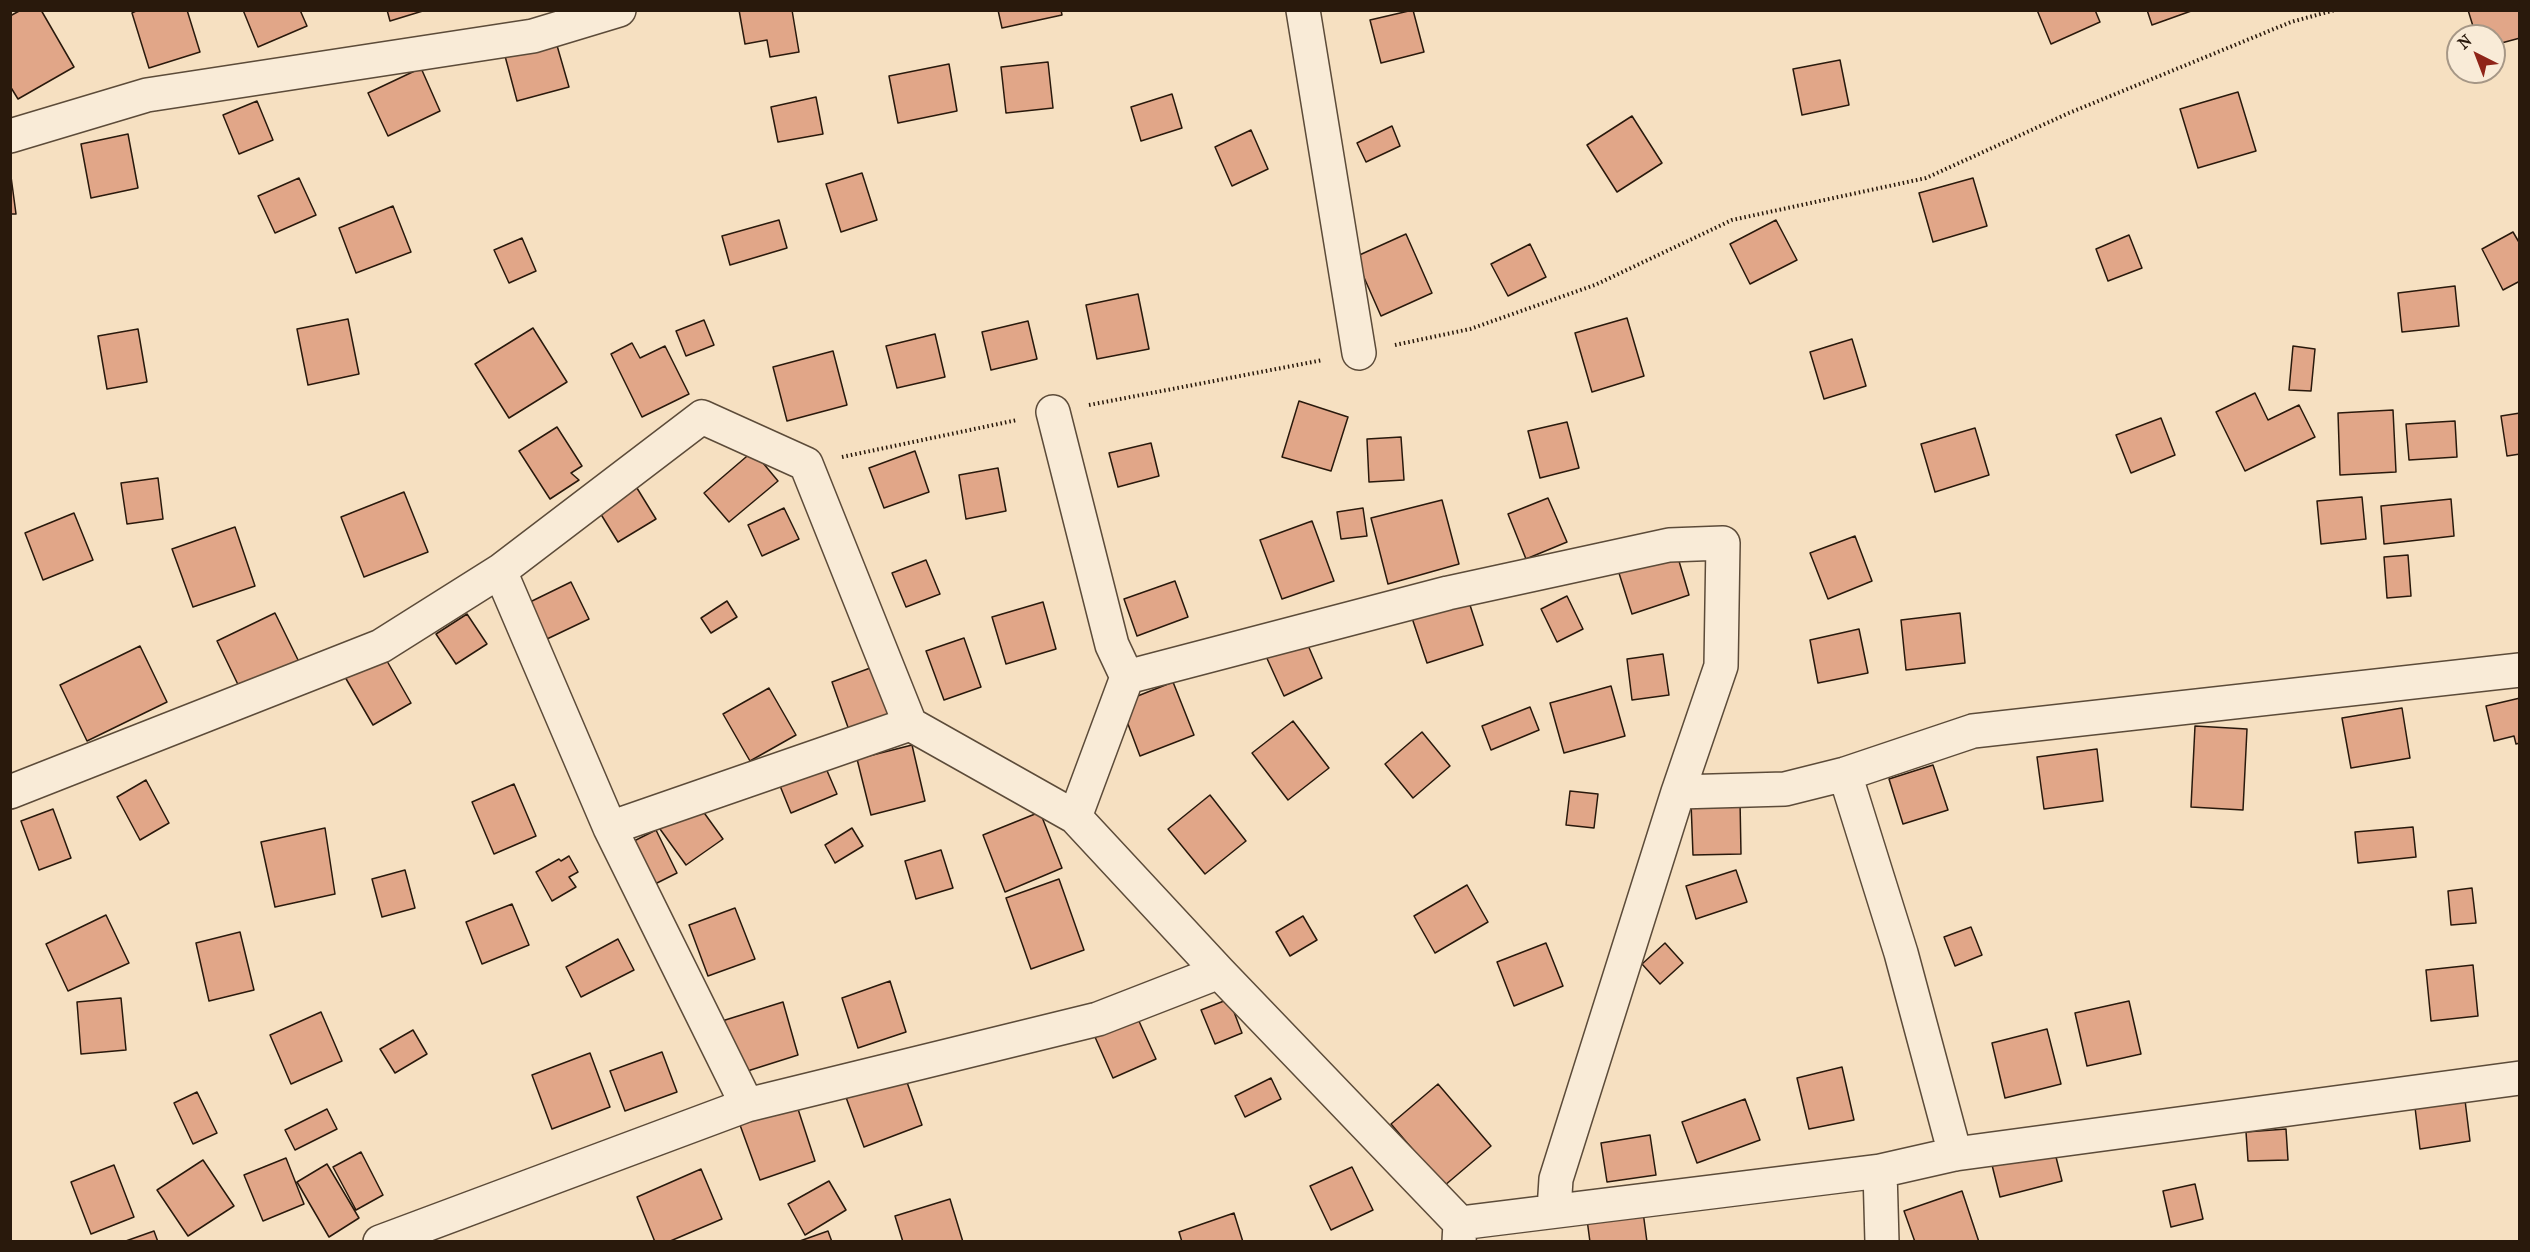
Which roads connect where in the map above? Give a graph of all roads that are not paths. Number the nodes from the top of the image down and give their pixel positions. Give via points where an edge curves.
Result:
1 (619, 10) edge
2 (1303, 10) edge
3 (530, 23) edge
4 (10, 136) edge
5 (1359, 353) road end
6 (1053, 412) road end
7 (500, 572) junction
8 (2520, 670) edge
9 (1127, 677) junction
10 (910, 724) junction
11 (1845, 774) junction
12 (10, 792) edge
13 (1678, 792) junction
14 (1075, 817) junction
15 (610, 828) junction
16 (1219, 972) junction
17 (2520, 1078) edge
18 (747, 1105) junction
19 (1955, 1154) junction
20 (1880, 1171) junction
21 (1554, 1210) junction
22 (1460, 1232) edge
23 (380, 1242) edge
24 (1882, 1242) edge

1 - 3 street
2 - 5 street
3 - 4 street via 147,95
6 - 9 street via 1112,645
7 - 10 street via 702,417 806,464
7 - 12 street via 381,646
7 - 15 street
8 - 11 street via 1973,731
9 - 13 street via 1448,593 1669,545 1723,543 1721,666
9 - 14 street
10 - 14 street
10 - 15 street
11 - 13 street via 1785,789
11 - 19 street via 1901,953
13 - 21 street via 1556,1179
14 - 16 street
15 - 18 street
16 - 18 street via 1098,1019
16 - 22 street
17 - 19 street
18 - 23 street
19 - 20 street
20 - 21 street
20 - 24 street
21 - 22 street

